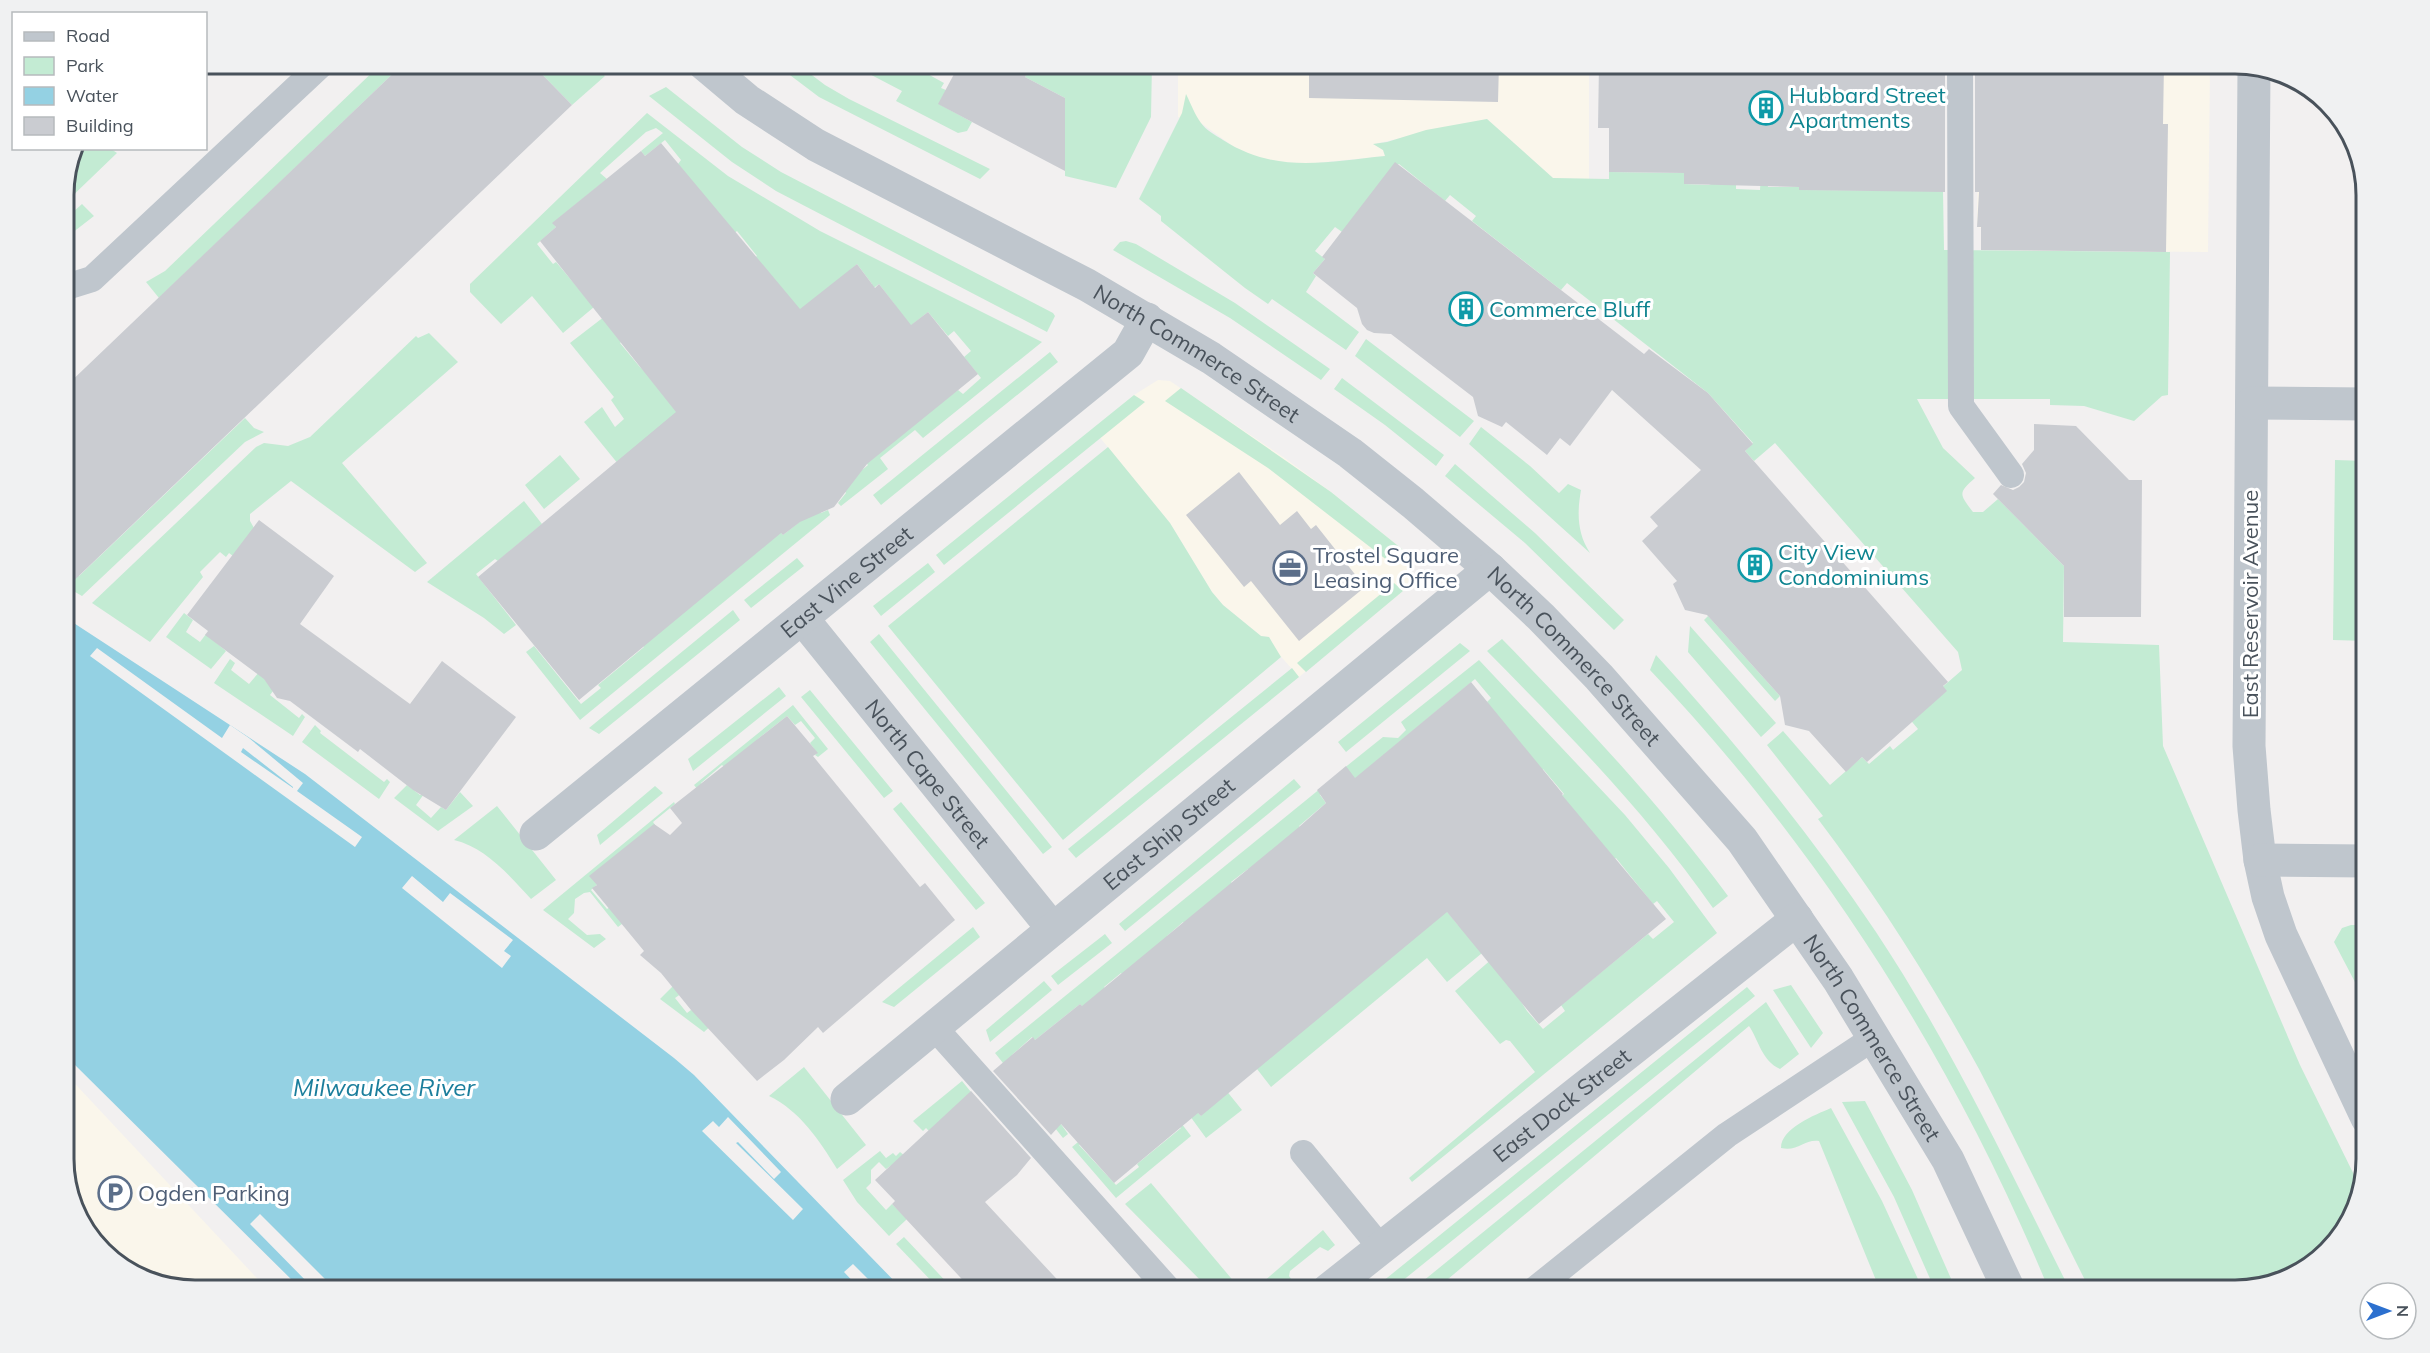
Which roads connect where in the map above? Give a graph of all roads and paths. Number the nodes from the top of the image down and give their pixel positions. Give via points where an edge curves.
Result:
1 (311, 74) edge
2 (716, 74) edge
3 (1960, 74) edge
4 (2254, 75) edge
5 (74, 285) edge
6 (1147, 320) junction
7 (2252, 403) junction
8 (2356, 404) edge
9 (2011, 475) dead end
10 (1490, 569) junction
11 (802, 618) junction
12 (536, 834) dead end
13 (2260, 860) junction
14 (2356, 861) edge
15 (1797, 919) junction
16 (1053, 929) junction
17 (934, 1027) junction
18 (1875, 1037) junction
19 (2356, 1095) edge
20 (848, 1099) dead end
21 (1303, 1153) dead end
22 (1381, 1248) junction
23 (1160, 1280) edge
24 (1341, 1280) edge
25 (1546, 1280) edge
26 (2004, 1280) edge

1 - 5 lane via 92,279
2 - 6 street, North Commerce Street via 747,100 816,145
3 - 9 lane via 1961,406
4 - 7 street, East Reservoir Avenue
6 - 10 street, North Commerce Street via 1211,358 1350,453
6 - 11 street, East Vine Street via 1128,353
7 - 8 street
7 - 13 street, East Reservoir Avenue via 2249,746
10 - 15 street, North Commerce Street via 1599,677 1668,754 1742,840
10 - 16 street, East Ship Street
11 - 12 street, East Vine Street
11 - 16 street, North Cape Street
13 - 14 street
13 - 19 street, East Reservoir Avenue via 2281,935
15 - 18 street, North Commerce Street
15 - 22 street, East Dock Street
16 - 17 street, East Ship Street
17 - 20 street, East Ship Street
17 - 23 lane
18 - 25 lane via 1727,1135
18 - 26 street, North Commerce Street via 1948,1160
21 - 22 lane
22 - 24 street, East Dock Street

